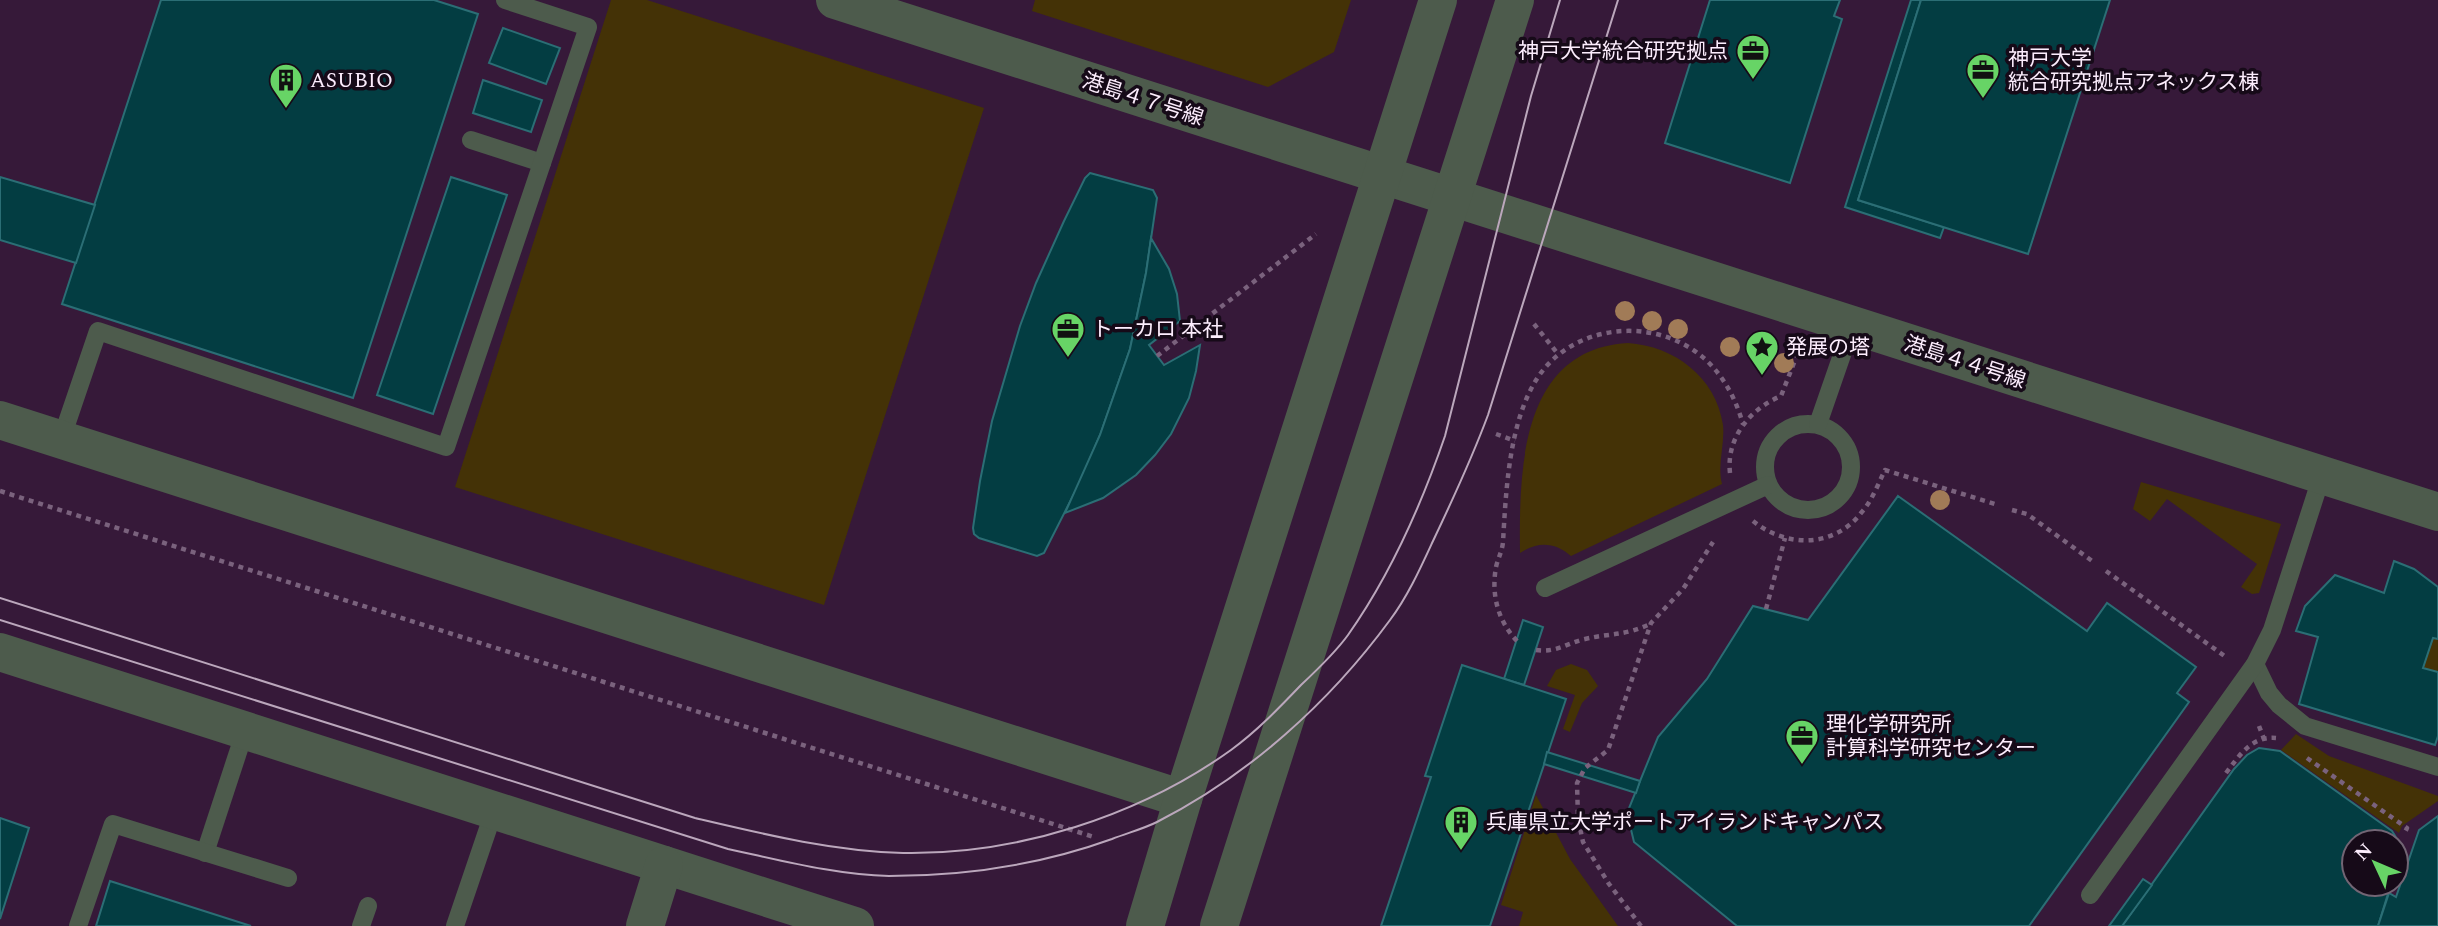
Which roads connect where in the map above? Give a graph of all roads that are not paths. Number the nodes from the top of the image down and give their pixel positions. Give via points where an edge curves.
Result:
1 (505, 0) edge
2 (835, 0) edge
3 (1438, 0) edge
4 (1515, 0) edge
5 (471, 140) dead end
6 (542, 163) junction
7 (1382, 175) junction
8 (1452, 198) junction
9 (1852, 326) junction
10 (0, 420) edge
11 (1818, 424) junction
12 (61, 440) junction
13 (2322, 475) junction
14 (1768, 485) junction
15 (2438, 512) edge
16 (1545, 588) dead end
17 (0, 652) edge
18 (2255, 664) junction
19 (245, 731) junction
20 (2438, 767) edge
21 (1183, 799) junction
22 (494, 811) junction
23 (205, 853) junction
24 (664, 865) junction
25 (288, 878) dead end
26 (2090, 895) dead end
27 (368, 906) dead end
28 (78, 926) edge
29 (361, 926) edge
30 (455, 926) edge
31 (645, 926) edge
32 (855, 926) edge
33 (1145, 926) edge
34 (1219, 926) edge

1 - 6 lane via 588,27
2 - 7 street, 港島４７号線
3 - 7 street
4 - 8 street
5 - 6 lane
6 - 12 lane via 446,447 98,331
7 - 8 street, 港島４７号線
7 - 21 street
8 - 9 street, 港島４４号線
8 - 34 street
9 - 11 lane
9 - 13 street, 港島４４号線
10 - 12 street
11 - 14 lane via 1794,425 1773,439 1764,462
11 - 14 lane via 1831,429 1848,449 1850,476 1837,499 1813,510 1799,510 1776,497
12 - 21 street
13 - 15 street, 港島４４号線
13 - 18 lane via 2272,630
14 - 16 lane
17 - 19 street
18 - 20 lane via 2269,693 2305,726
18 - 26 lane
19 - 22 street
19 - 23 lane
21 - 33 street
22 - 24 street
22 - 30 lane
23 - 25 lane
23 - 28 lane via 113,824
24 - 31 street
24 - 32 street
27 - 29 lane

